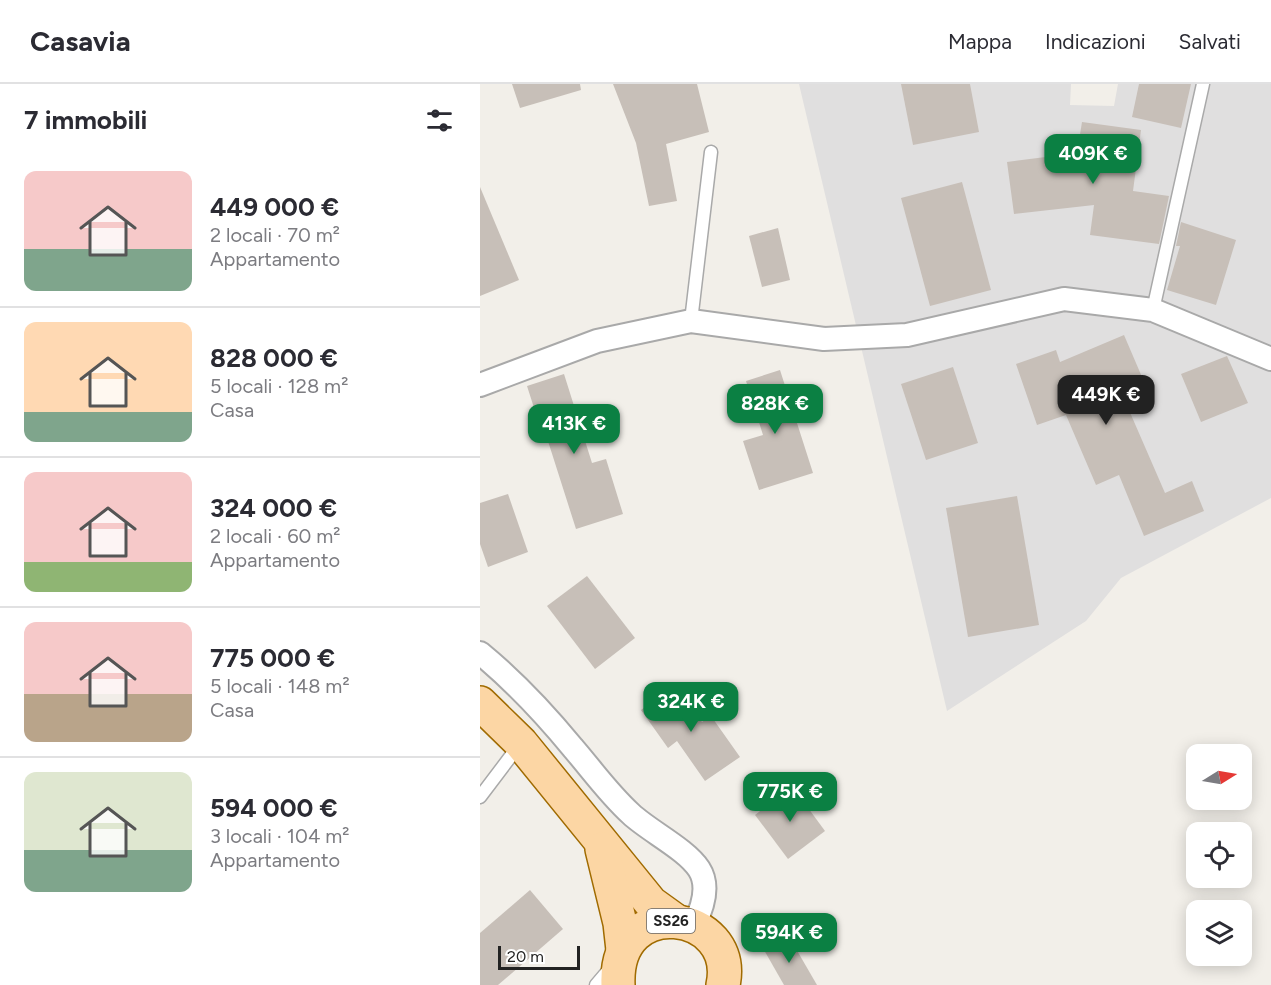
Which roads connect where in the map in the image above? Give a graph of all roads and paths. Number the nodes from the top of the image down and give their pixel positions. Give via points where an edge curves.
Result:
1 (1203, 84) edge
2 (711, 152) dead end
3 (1153, 309) junction
4 (691, 321) junction
5 (1271, 359) edge
6 (480, 385) edge
7 (480, 653) edge
8 (480, 704) edge
9 (521, 743) junction
10 (480, 797) edge
11 (600, 841) junction
12 (685, 923) junction
13 (621, 963) edge
14 (724, 983) edge
15 (596, 985) edge

1 - 3 lane
2 - 4 lane
3 - 4 street via 1064,299 907,335 824,339
3 - 5 street
4 - 6 street via 597,341
7 - 12 street via 536,705 612,796 699,869 704,893 702,909
8 - 9 main road, SS26
9 - 10 lane
9 - 11 main road, SS26
11 - 12 main road, SS26 via 651,903
11 - 13 main road, SS26 via 620,923
12 - 13 main road, SS26 via 660,922 645,927 632,937
12 - 14 main road, SS26 via 705,933 721,954
13 - 15 lane

